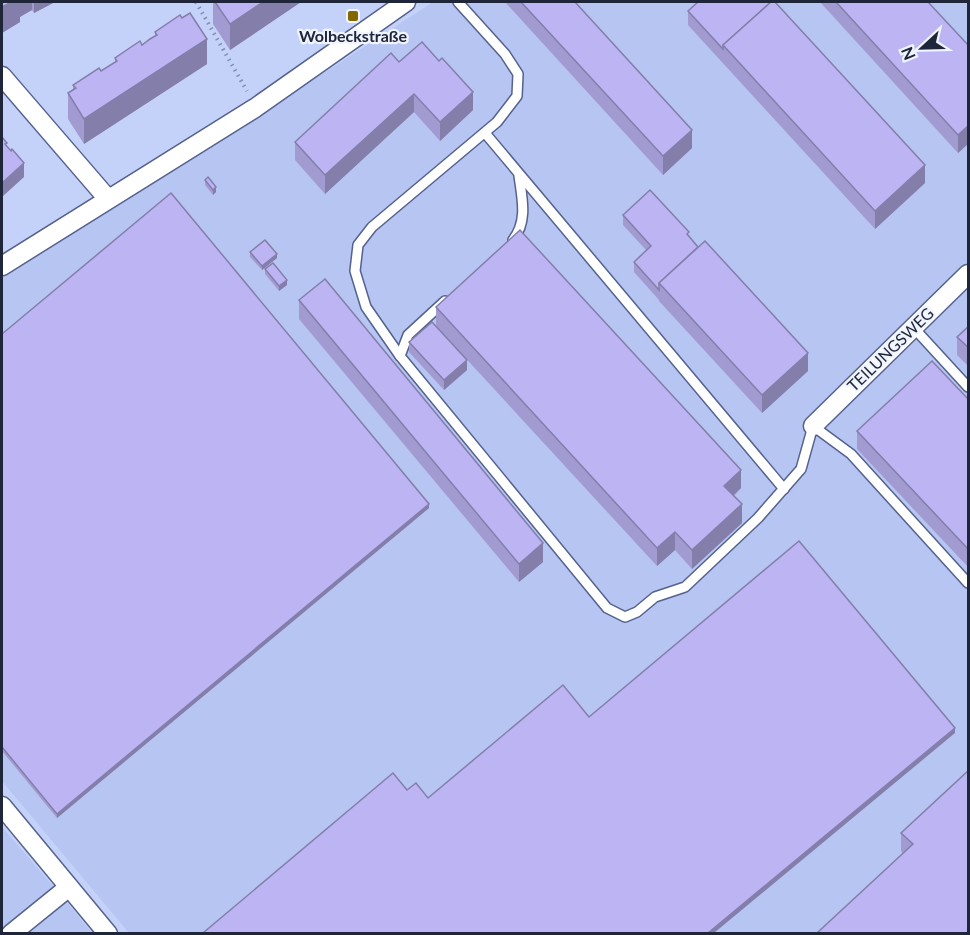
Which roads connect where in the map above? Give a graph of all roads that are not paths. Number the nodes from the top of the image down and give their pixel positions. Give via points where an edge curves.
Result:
1 (406, 2) edge
2 (458, 2) edge
3 (2, 76) edge
4 (485, 133) junction
5 (519, 173) junction
6 (108, 199) junction
7 (507, 245) edge
8 (2, 266) edge
9 (969, 274) edge
10 (449, 297) edge
11 (913, 327) junction
12 (400, 356) junction
13 (969, 387) edge
14 (813, 426) junction
15 (784, 489) junction
16 (969, 583) edge
17 (2, 806) edge
18 (69, 887) junction
19 (10, 933) edge
20 (108, 933) edge

1 - 6 street via 255,108
2 - 4 lane via 518,74 517,96
3 - 6 street
4 - 5 lane
4 - 12 lane via 372,227 358,245 355,272 366,307
5 - 7 lane via 522,224
5 - 15 lane
6 - 8 street
9 - 11 street, TEILUNGSWEG
10 - 12 lane via 408,335
11 - 13 lane
11 - 14 street, TEILUNGSWEG
12 - 15 lane via 607,608 625,617 656,597 685,587 759,518
14 - 15 lane via 801,470
14 - 16 lane via 850,454
17 - 18 street
18 - 19 street
18 - 20 street

